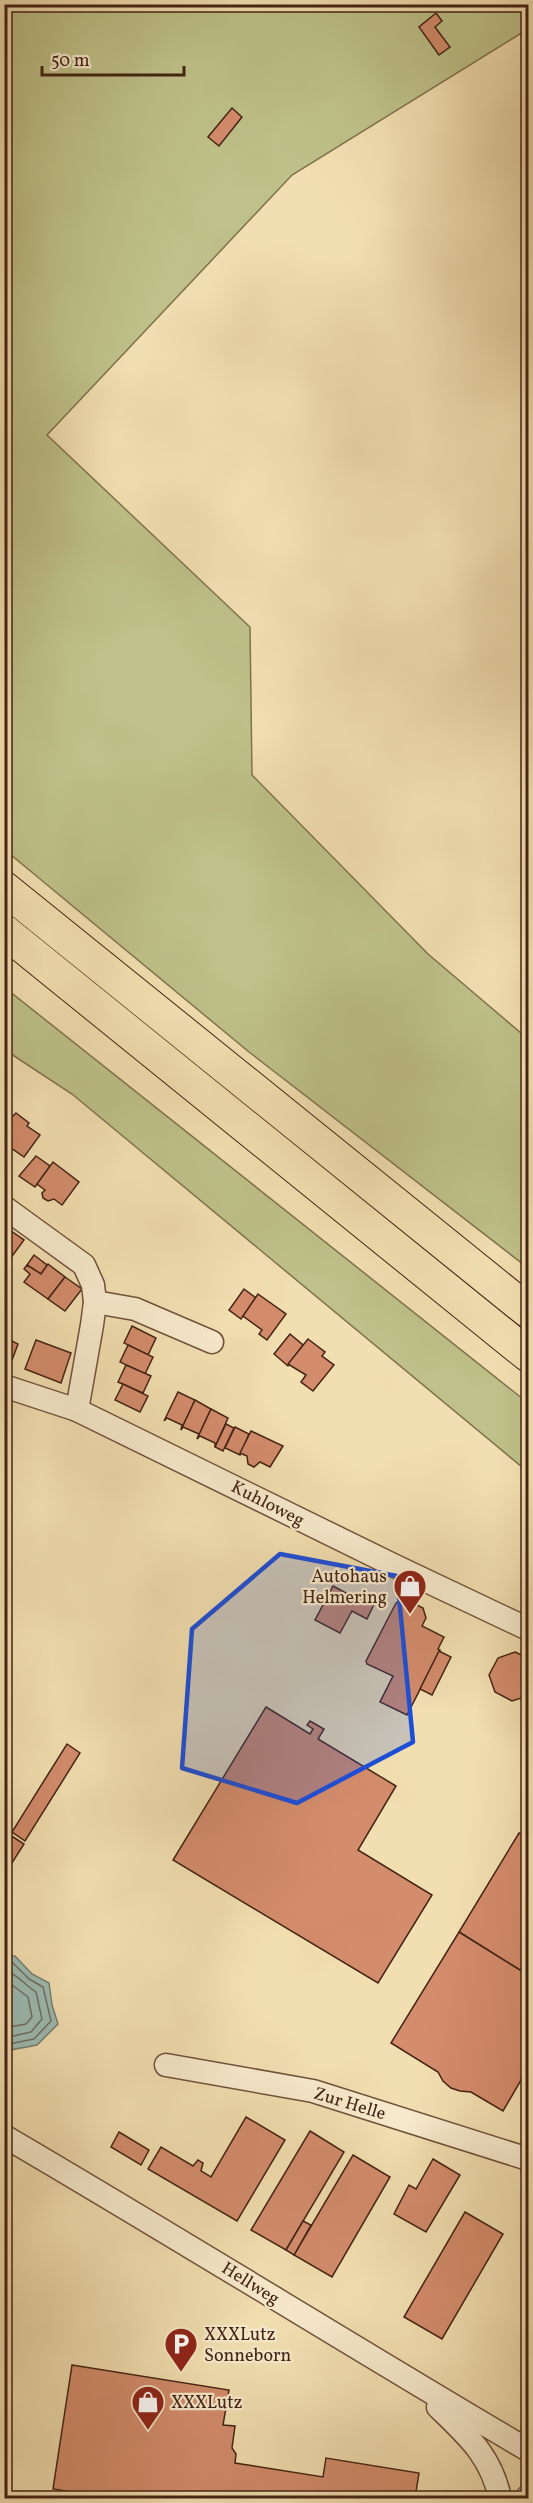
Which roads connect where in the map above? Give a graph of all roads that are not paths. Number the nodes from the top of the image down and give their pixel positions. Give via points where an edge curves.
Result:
1 (4, 888) edge
2 (4, 931) edge
3 (4, 1207) edge
4 (95, 1302) junction
5 (528, 1311) edge
6 (212, 1342) dead end
7 (528, 1355) edge
8 (4, 1386) edge
9 (77, 1410) junction
10 (528, 1629) edge
11 (166, 2065) dead end
12 (4, 2136) edge
13 (528, 2159) edge
14 (416, 2385) junction
15 (528, 2450) edge
16 (500, 2499) edge

1 - 5 highway
2 - 7 highway
3 - 4 street via 84,1265
4 - 6 street via 135,1309
4 - 9 street
8 - 9 street, Kuhloweg
9 - 10 street, Kuhloweg
11 - 13 street, Zur Helle via 314,2091
12 - 14 street, Hellweg
14 - 15 street, Hellweg
14 - 16 street via 476,2444 491,2468

